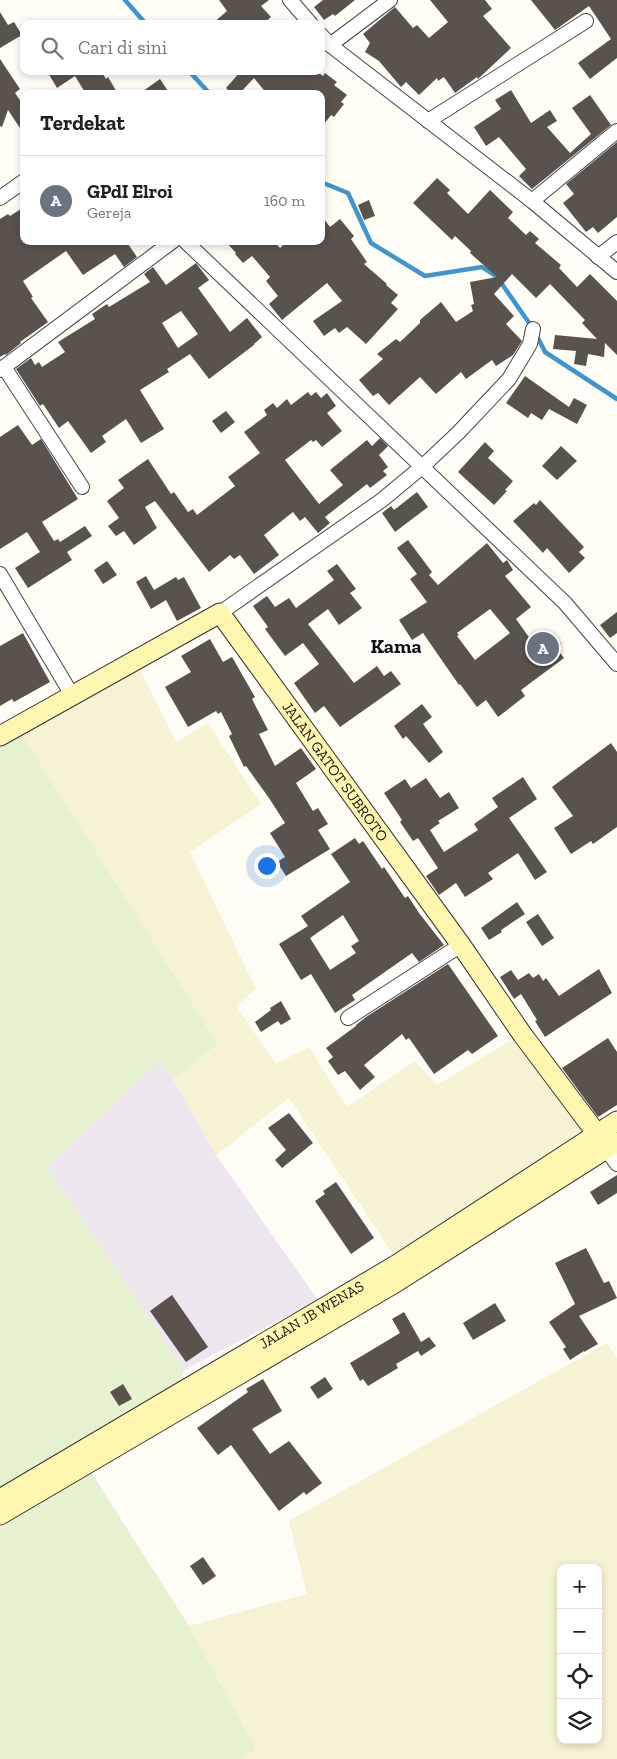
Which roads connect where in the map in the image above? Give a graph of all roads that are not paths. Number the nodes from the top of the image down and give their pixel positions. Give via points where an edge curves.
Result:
1 (290, 0) edge
2 (390, 0) edge
3 (308, 20) edge
4 (586, 21) dead end
5 (326, 40) edge
6 (428, 121) junction
7 (617, 131) edge
8 (20, 184) edge
9 (0, 198) edge
10 (532, 201) junction
11 (617, 242) edge
12 (168, 245) edge
13 (189, 245) edge
14 (598, 257) junction
15 (617, 272) edge
16 (533, 329) dead end
17 (2, 369) edge
18 (423, 466) junction
19 (82, 487) dead end
20 (0, 574) edge
21 (220, 612) junction
22 (617, 664) edge
23 (72, 695) junction
24 (0, 736) edge
25 (461, 945) junction
26 (348, 1018) dead end
27 (617, 1121) edge
28 (609, 1147) edge
29 (276, 1344) junction
30 (0, 1498) edge
31 (0, 1515) edge

1 - 3 street
2 - 5 street
4 - 6 street
5 - 6 street
6 - 10 street
7 - 10 street
8 - 9 street
10 - 14 street
11 - 14 street
12 - 17 street
13 - 18 street
14 - 15 street
16 - 18 street via 530,344 509,379
17 - 19 street
18 - 21 street via 382,500
18 - 22 street via 565,603
20 - 23 street
21 - 23 main road
21 - 25 main road, JALAN GATOT SUBROTO
23 - 24 main road
25 - 26 street
25 - 28 main road, JALAN GATOT SUBROTO via 522,1034
27 - 28 main road, JALAN JB WENAS
28 - 29 main road, JALAN JB WENAS via 396,1266
29 - 30 main road, JALAN JB WENAS
29 - 31 main road, JALAN JB WENAS

